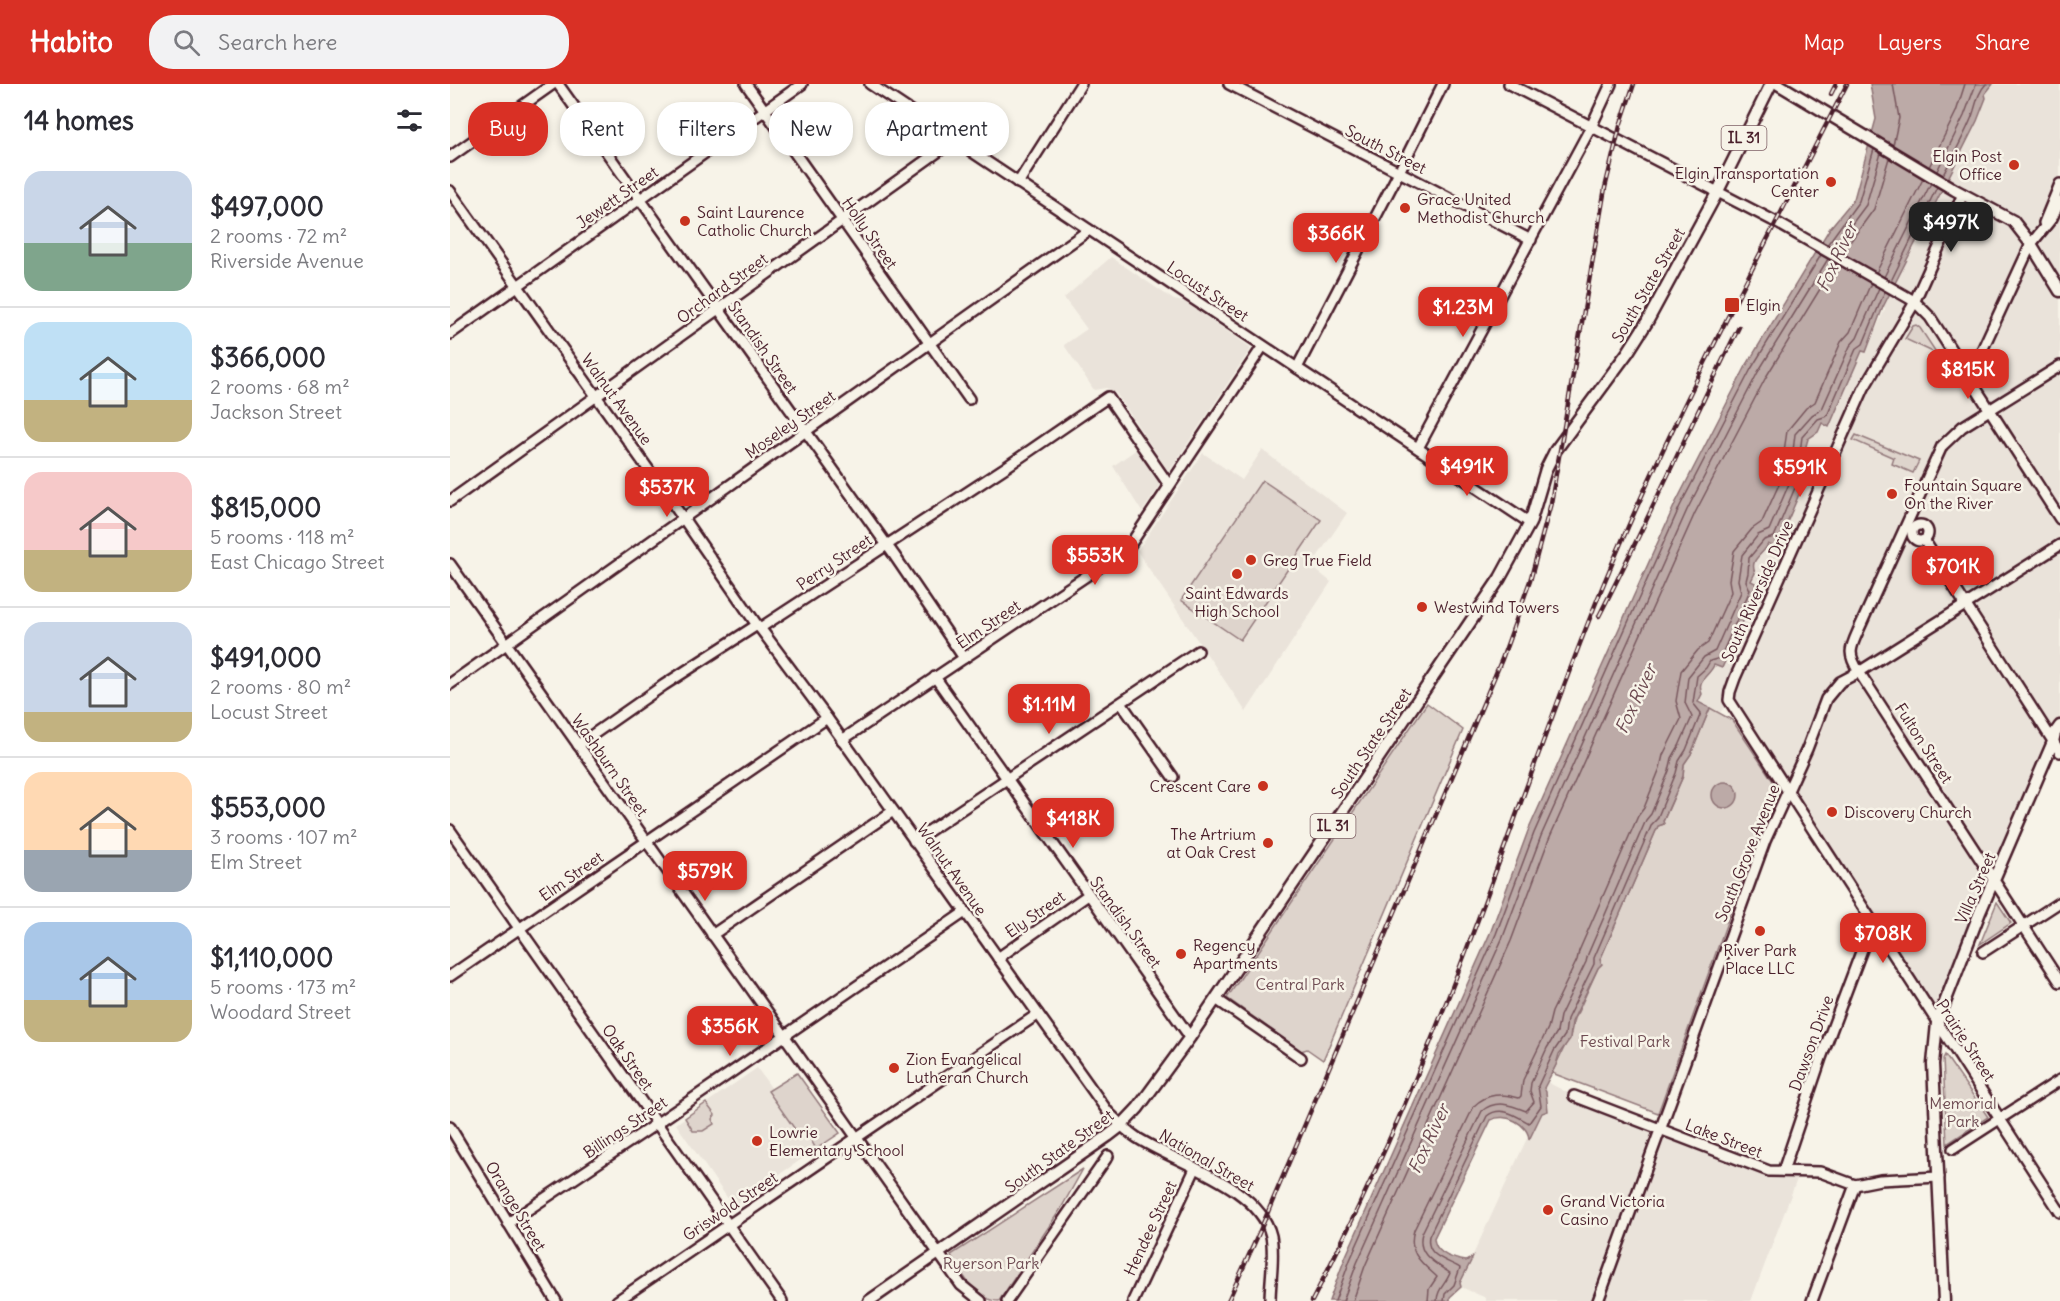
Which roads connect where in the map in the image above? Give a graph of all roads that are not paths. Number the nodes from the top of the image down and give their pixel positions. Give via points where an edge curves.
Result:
1 (553, 84) edge
2 (558, 84) edge
3 (746, 84) edge
4 (802, 84) edge
5 (870, 84) edge
6 (1081, 84) edge
7 (1229, 84) edge
8 (1443, 84) edge
9 (1509, 84) edge
10 (1611, 84) edge
11 (1771, 84) edge
12 (1778, 84) edge
13 (896, 102) edge
14 (765, 111) junction
15 (1591, 127) junction
16 (932, 156) edge
17 (976, 156) edge
18 (450, 157) edge
19 (1399, 172) junction
20 (1017, 183) junction
21 (2060, 184) edge
22 (450, 191) edge
23 (1718, 191) junction
24 (1959, 192) junction
25 (640, 199) junction
26 (2060, 201) edge
27 (843, 220) junction
28 (1089, 230) junction
29 (2041, 231) junction
30 (1530, 240) junction
31 (2031, 244) junction
32 (518, 286) junction
33 (2060, 291) edge
34 (1914, 301) junction
35 (718, 310) junction
36 (450, 334) edge
37 (930, 343) junction
38 (1263, 346) junction
39 (2060, 366) edge
40 (1297, 368) junction
41 (1968, 376) junction
42 (597, 397) junction
43 (969, 399) dead end
44 (1990, 410) junction
45 (805, 432) junction
46 (1418, 448) junction
47 (1169, 485) junction
48 (450, 501) edge
49 (683, 518) junction
50 (2060, 519) edge
51 (1530, 523) junction
52 (1911, 525) junction
53 (886, 545) junction
54 (2060, 545) edge
55 (450, 564) edge
56 (1965, 605) junction
57 (759, 627) junction
58 (506, 644) junction
59 (1198, 651) dead end
60 (964, 658) junction
61 (1859, 672) junction
62 (935, 677) junction
63 (450, 684) edge
64 (1730, 702) joint
65 (1121, 703) junction
66 (827, 718) junction
67 (2060, 726) edge
68 (842, 740) junction
69 (2057, 740) edge
70 (578, 745) junction
71 (2060, 752) edge
72 (1173, 777) dead end
73 (1008, 779) junction
74 (1787, 790) junction
75 (892, 811) junction
76 (450, 830) edge
77 (914, 841) junction
78 (646, 842) junction
79 (1995, 880) junction
80 (1088, 895) junction
81 (2060, 902) edge
82 (965, 912) junction
83 (2023, 926) junction
84 (520, 929) junction
85 (1879, 933) junction
86 (712, 934) junction
87 (1983, 952) dead end
88 (998, 958) junction
89 (450, 976) edge
90 (2060, 982) edge
91 (1216, 999) junction
92 (1038, 1014) junction
93 (1937, 1023) junction
94 (784, 1036) junction
95 (1190, 1037) junction
96 (1301, 1058) dead end
97 (2060, 1080) edge
98 (1574, 1096) dead end
99 (2000, 1119) junction
100 (656, 1124) junction
101 (1121, 1126) junction
102 (450, 1127) edge
103 (1661, 1130) junction
104 (856, 1138) junction
105 (1953, 1149) dead end
106 (1108, 1156) dead end
107 (1195, 1168) junction
108 (1783, 1171) junction
109 (1939, 1177) junction
110 (1855, 1185) junction
111 (2060, 1212) edge
112 (508, 1222) junction
113 (727, 1226) junction
114 (940, 1253) junction
115 (556, 1301) edge
116 (617, 1301) edge
117 (782, 1301) edge
118 (869, 1301) edge
119 (981, 1301) edge
120 (1007, 1301) edge
121 (1133, 1301) edge
122 (1270, 1301) edge
123 (1598, 1301) edge
124 (1812, 1301) edge
125 (1944, 1301) edge

1 - 18 street
2 - 25 street, Standish Street
3 - 14 street, Holly Street
4 - 14 street, Jewett Street
5 - 13 street, Locust Street
6 - 20 street
7 - 19 street, South Street
8 - 19 street
9 - 15 street
10 - 15 street
11 - 23 main road, IL 31
12 - 24 main road
14 - 25 street, Jewett Street
14 - 27 street, Holly Street
15 - 23 street
15 - 30 street
16 - 27 street, Orchard Street
17 - 20 street, Locust Street
19 - 30 street, South Street
19 - 40 street
20 - 28 street, Locust Street
21 - 29 street
22 - 32 street, Walnut Avenue
23 - 34 street
23 - 51 main road, South State Street / IL 31 via 1647,322 1555,451
24 - 31 main road via 2013,221
24 - 34 street, South Riverside Drive
25 - 32 street, Jewett Street
25 - 35 street, Standish Street
26 - 29 street
27 - 35 street, Orchard Street
27 - 37 street, Holly Street
28 - 37 street, Moseley Street
28 - 38 street, Locust Street
29 - 31 street
30 - 46 street
31 - 33 main road
31 - 41 street
32 - 36 street, Jewett Street
32 - 42 street, Walnut Avenue
34 - 41 street via 1930,317
34 - 64 street, South Riverside Drive via 1864,388 1735,678
35 - 42 street, Orchard Street
35 - 45 street, Standish Street
37 - 43 street, Holly Street
37 - 45 street, Moseley Street
38 - 40 street, Locust Street
38 - 47 street, Elm Street
39 - 44 street
40 - 46 street, Locust Street
41 - 44 street
42 - 48 street, Orchard Street
42 - 49 street, Walnut Avenue
44 - 50 street
44 - 52 street via 1962,427 1938,452
45 - 49 street, Moseley Street
45 - 53 street, Standish Street
46 - 51 street, Locust Street
47 - 53 street, Perry Street via 1108,397
47 - 60 street, Elm Street via 1128,548
49 - 57 street, Walnut Avenue
49 - 58 street, Moseley Street
51 - 91 main road, South State Street / IL 31 via 1494,587
52 - 56 street via 1915,538 1924,540
52 - 61 street via 1851,650 1851,659
53 - 57 street, Perry Street
53 - 60 street, Standish Street
54 - 56 street, South Grove Avenue
55 - 58 street, Washburn Street
56 - 61 street, South Grove Avenue
56 - 69 street
57 - 66 street, Walnut Avenue
57 - 70 street, Perry Street via 664,685
58 - 63 street, Moseley Street
58 - 70 street, Washburn Street
59 - 65 street
60 - 62 street, Elm Street
61 - 74 street, South Grove Avenue via 1840,682 1828,695
61 - 79 street, Fulton Street
62 - 68 street, Elm Street
62 - 73 street, Standish Street
64 - 74 street, Prairie Street
65 - 72 street
65 - 73 street
66 - 68 street, Walnut Avenue
66 - 78 street, Elm Street
67 - 69 main road, Villa Street via 2055,733
68 - 75 street, Walnut Avenue
69 - 71 street
69 - 79 main road, Villa Street
70 - 78 street, Washburn Street
73 - 77 street
73 - 80 street, Standish Street
74 - 85 street, Prairie Street
74 - 103 street, South Grove Avenue
75 - 77 street, Walnut Avenue
75 - 86 street
76 - 84 street, Oak Street
77 - 82 street, Walnut Avenue
78 - 84 street, Elm Street
78 - 86 street, Washburn Street
79 - 83 street, Fulton Street
79 - 93 main road, Villa Street
80 - 88 street, Ely Street
80 - 95 street, Standish Street
81 - 83 street
82 - 88 street, Walnut Avenue
82 - 94 street, Billings Street
83 - 87 street
83 - 90 street, Fulton Street
84 - 89 street, Elm Street
84 - 100 street, Oak Street
85 - 93 street, Prairie Street
85 - 108 street, Dawson Drive via 1864,944
86 - 94 street, Washburn Street
88 - 92 street, Walnut Avenue
91 - 95 main road, South State Street / IL 31
91 - 96 street
92 - 101 street, Walnut Avenue
92 - 104 street, Griswold Street
93 - 99 street, Prairie Street
93 - 109 main road, Villa Street via 1933,1064
94 - 100 street, Billings Street
94 - 104 street, Washburn Street
95 - 101 main road, South State Street / IL 31
97 - 99 street
98 - 103 street, Lake Street
99 - 105 street
99 - 111 street, Prairie Street
100 - 112 street, Billings Street
100 - 113 street, Oak Street
101 - 107 street, National Street
101 - 114 main road, South State Street / IL 31
102 - 112 street, Orange Street
103 - 108 street, Lake Street via 1769,1171
103 - 123 street, South Grove Avenue
104 - 113 street, Griswold Street
104 - 114 street, Washburn Street
106 - 120 street
107 - 121 street, Hendee Street
107 - 122 street, National Street via 1247,1199 1265,1220 1272,1245
108 - 110 street, Lake Street via 1820,1172
109 - 110 street
109 - 125 main road, Villa Street
110 - 124 street
112 - 115 street, Orange Street
113 - 116 street, Griswold Street
113 - 117 street, Oak Street
114 - 118 main road, South State Street / IL 31
114 - 119 street, Washburn Street via 961,1285

